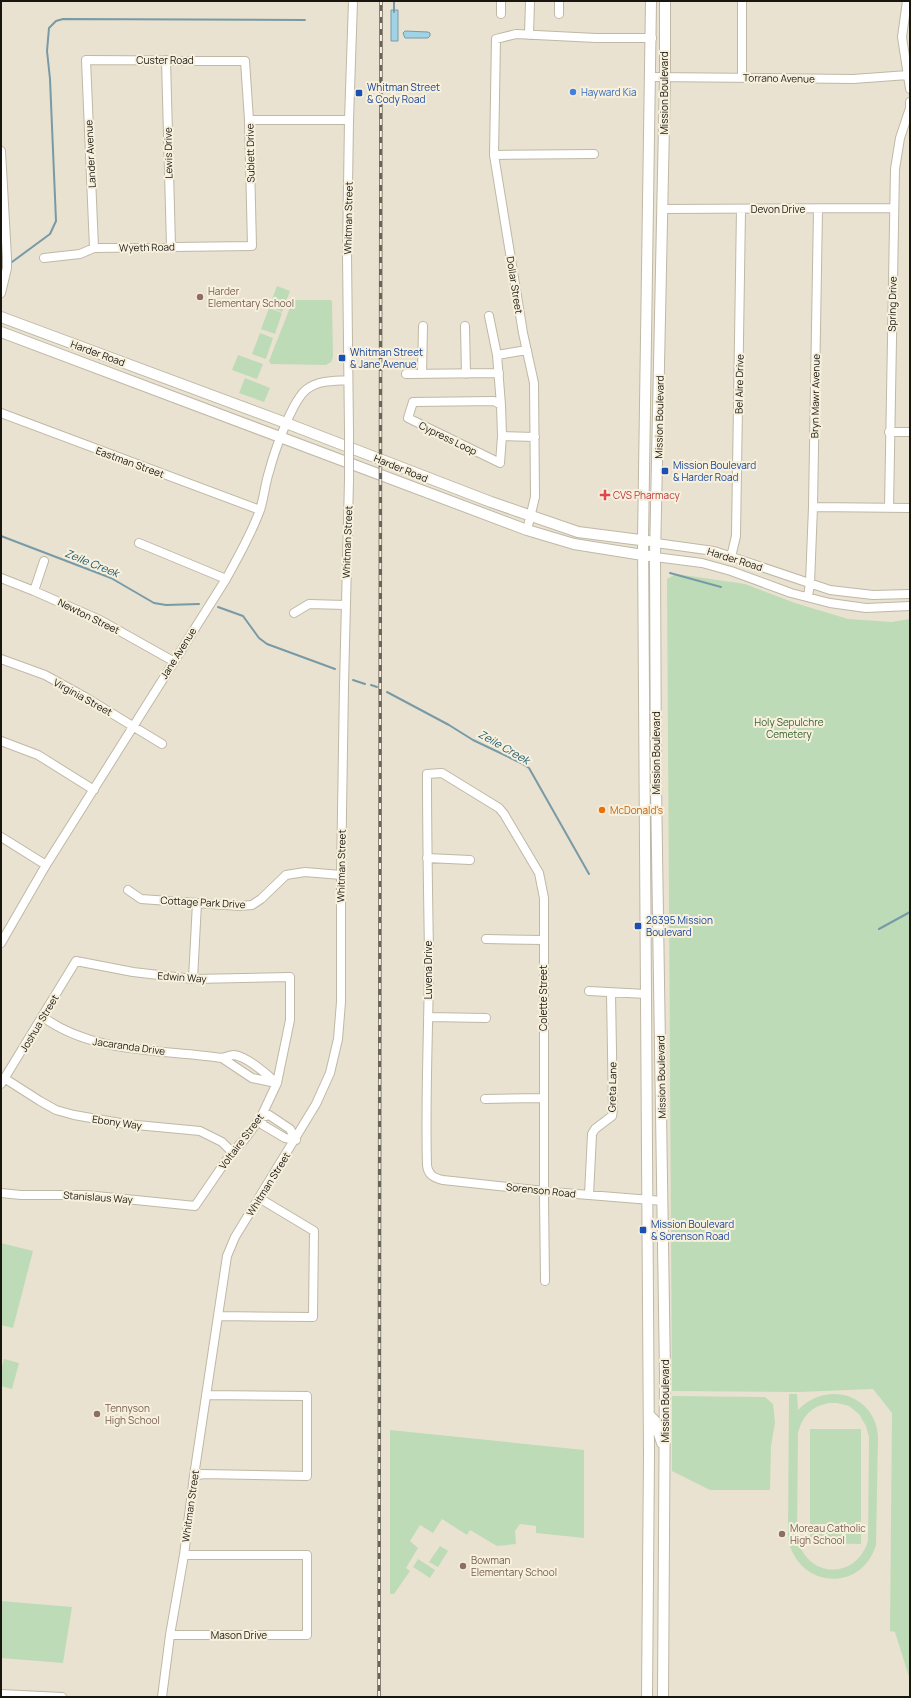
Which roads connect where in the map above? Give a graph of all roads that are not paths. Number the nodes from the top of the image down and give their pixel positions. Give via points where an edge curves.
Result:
1 (353, 1) edge
2 (501, 1) edge
3 (530, 1) edge
4 (559, 1) edge
5 (651, 1) edge
6 (665, 1) edge
7 (742, 1) edge
8 (907, 1) edge
9 (501, 14) dead end
10 (559, 14) dead end
11 (529, 35) junction
12 (652, 38) junction
13 (86, 60) joint
14 (166, 60) junction
15 (245, 61) joint
16 (908, 74) junction
17 (650, 77) junction
18 (665, 77) junction
19 (742, 77) junction
20 (910, 89) edge
21 (910, 102) edge
22 (249, 120) junction
23 (349, 120) junction
24 (1, 151) edge
25 (594, 154) dead end
26 (494, 155) junction
27 (894, 208) junction
28 (663, 209) junction
29 (741, 209) junction
30 (818, 209) junction
31 (170, 246) junction
32 (252, 246) joint
33 (94, 248) junction
34 (44, 258) dead end
35 (1, 293) edge
36 (489, 316) dead end
37 (1, 317) edge
38 (423, 326) dead end
39 (465, 326) dead end
40 (1, 332) edge
41 (527, 350) junction
42 (497, 355) junction
43 (500, 373) junction
44 (406, 374) dead end
45 (422, 374) junction
46 (466, 374) junction
47 (348, 380) junction
48 (501, 405) junction
49 (1, 413) edge
50 (286, 423) junction
51 (889, 432) junction
52 (910, 432) edge
53 (502, 436) junction
54 (535, 437) junction
55 (281, 438) junction
56 (813, 507) junction
57 (889, 508) junction
58 (910, 508) edge
59 (260, 510) junction
60 (531, 516) junction
61 (528, 530) junction
62 (643, 540) junction
63 (140, 543) dead end
64 (656, 543) junction
65 (644, 556) junction
66 (655, 557) junction
67 (731, 557) junction
68 (44, 561) dead end
69 (1, 578) edge
70 (226, 579) junction
71 (810, 583) junction
72 (34, 591) junction
73 (910, 594) edge
74 (808, 597) junction
75 (345, 605) junction
76 (910, 606) edge
77 (294, 612) dead end
78 (1, 658) edge
79 (173, 661) junction
80 (134, 726) junction
81 (1, 741) edge
82 (162, 744) dead end
83 (427, 774) joint
84 (645, 780) junction
85 (94, 790) junction
86 (657, 827) junction
87 (1, 836) edge
88 (427, 858) junction
89 (470, 860) dead end
90 (46, 866) junction
91 (341, 876) junction
92 (128, 890) dead end
93 (197, 903) junction
94 (4, 932) edge
95 (486, 939) dead end
96 (543, 940) junction
97 (1, 943) edge
98 (76, 961) joint
99 (290, 977) joint
100 (193, 979) junction
101 (589, 991) dead end
102 (612, 993) junction
103 (646, 994) junction
104 (43, 1017) junction
105 (428, 1017) junction
106 (486, 1018) dead end
107 (222, 1058) junction
108 (3, 1081) edge
109 (277, 1083) junction
110 (543, 1098) junction
111 (485, 1099) dead end
112 (261, 1117) junction
113 (296, 1140) junction
114 (232, 1152) junction
115 (427, 1165) joint
116 (544, 1191) junction
117 (1, 1192) edge
118 (589, 1195) junction
119 (259, 1198) junction
120 (647, 1200) junction
121 (663, 1201) junction
122 (195, 1206) joint
123 (545, 1281) dead end
124 (218, 1316) junction
125 (206, 1395) junction
126 (649, 1415) junction
127 (665, 1454) junction
128 (194, 1476) junction
129 (184, 1555) junction
130 (170, 1635) junction
131 (647, 1680) junction
132 (663, 1681) junction
133 (1, 1694) edge
134 (26, 1696) edge
135 (62, 1697) edge
136 (162, 1697) edge
137 (647, 1697) edge
138 (663, 1697) edge

1 - 23 street, Whitman Street
2 - 9 street
3 - 11 street
4 - 10 street
5 - 12 main road, Mission Boulevard
6 - 18 main road, Mission Boulevard
7 - 19 street
8 - 16 street via 902,38
11 - 12 street
11 - 26 street, Dollar Street via 516,34 496,39
12 - 17 main road, Mission Boulevard
13 - 14 street, Custer Road
13 - 33 street, Lander Avenue
14 - 15 street, Custer Road
14 - 31 street, Lewis Drive
15 - 22 street, Sublett Drive
16 - 19 street, Torrano Avenue via 853,79
16 - 20 street
17 - 18 street, Torrano Avenue
17 - 62 main road, Mission Boulevard
18 - 19 street, Torrano Avenue
18 - 28 main road, Mission Boulevard
21 - 27 street, Spring Drive via 895,169
22 - 23 street
22 - 32 street, Sublett Drive
23 - 47 street, Whitman Street
24 - 35 street via 7,258
25 - 26 street
26 - 41 street, Dollar Street
27 - 30 street, Devon Drive
27 - 51 street, Spring Drive
28 - 29 street, Devon Drive
28 - 64 main road, Mission Boulevard
29 - 30 street, Devon Drive
29 - 67 street, Bel Aire Drive via 736,536
30 - 56 street, Bryn Mawr Avenue
31 - 32 street, Wyeth Road
31 - 33 street, Wyeth Road
33 - 34 street, Wyeth Road via 80,254
36 - 42 street
37 - 50 main road, Harder Road
38 - 45 street
39 - 46 street
40 - 55 main road, Harder Road
41 - 42 street
41 - 54 street, Dollar Street via 534,383
42 - 43 street
43 - 46 street
43 - 48 street
44 - 45 street
45 - 46 street
47 - 50 street, Jane Avenue via 324,382 306,389 296,401
47 - 75 street, Whitman Street, bridge via 349,480
48 - 53 street, Cypress Loop
48 - 53 street, Cypress Loop via 494,401 413,402 408,418 500,463
49 - 59 street, Eastman Street
50 - 55 street, Jane Avenue
50 - 60 main road, Harder Road via 462,492
51 - 52 street
51 - 57 street, Spring Drive
53 - 54 street
54 - 60 street, Dollar Street via 535,497
55 - 59 street, Jane Avenue via 269,471
55 - 61 main road, Harder Road
56 - 57 street
56 - 71 street, Bryn Mawr Avenue
57 - 58 street
59 - 70 street, Jane Avenue via 249,537
60 - 61 street, Dollar Street
60 - 62 main road, Harder Road via 578,532
61 - 65 main road, Harder Road via 574,544
62 - 64 main road, Harder Road
62 - 65 main road, Mission Boulevard
63 - 70 street
64 - 66 main road, Mission Boulevard
64 - 67 street, Harder Road via 708,550
65 - 66 main road, Harder Road
65 - 84 main road, Mission Boulevard
66 - 74 street, Harder Road via 702,563
66 - 86 main road, Mission Boulevard
67 - 71 street, Harder Road
68 - 72 street
69 - 72 street, Newton Street
70 - 79 street, Jane Avenue
71 - 73 street, Harder Road via 830,590 854,593
71 - 74 street
72 - 79 street, Newton Street via 100,620
74 - 76 street, Harder Road via 866,608
75 - 77 street via 309,604
75 - 91 street, Whitman Street
78 - 80 street, Virginia Street via 45,675
79 - 80 street, Jane Avenue
80 - 82 street, Virginia Street
80 - 85 street, Jane Avenue
81 - 85 street via 38,755
83 - 88 street, Luvena Drive
83 - 96 street, Colette Street via 442,773 494,804 504,814 541,877 544,898
84 - 86 main road via 650,786 650,812
84 - 103 main road, Mission Boulevard
85 - 90 street, Jane Avenue
86 - 121 main road, Mission Boulevard
87 - 90 street
88 - 89 street
88 - 105 street, Luvena Drive
90 - 94 street, Jane Avenue
91 - 93 street, Cottage Park Drive via 305,872 286,875 252,905
91 - 113 street, Whitman Street via 341,1002 338,1039 324,1088
92 - 93 street, Cottage Park Drive via 141,899
93 - 100 street
94 - 97 street, Jane Avenue
95 - 96 street
96 - 110 street, Colette Street
98 - 100 street, Edwin Way via 133,972
98 - 104 street, Joshua Street
99 - 100 street, Edwin Way
99 - 109 street, Voltaire Street via 290,1020
101 - 102 street
102 - 103 street
102 - 118 street, Greta Lane via 613,1110 612,1116 594,1129 592,1134
103 - 120 main road, Mission Boulevard
104 - 107 street, Jacaranda Drive via 56,1027 92,1041 114,1046
104 - 108 street, Joshua Street
105 - 106 street
105 - 115 street, Luvena Drive
107 - 109 street, Jacaranda Drive via 252,1078
107 - 109 street, Jacaranda Drive via 232,1055 240,1057 264,1071
108 - 114 street, Ebony Way via 56,1110 126,1124 200,1131 222,1142
109 - 112 street, Voltaire Street
110 - 111 street
110 - 116 street, Colette Street
112 - 113 street via 269,1115 290,1129
112 - 114 street, Voltaire Street
113 - 119 street, Whitman Street
114 - 122 street, Voltaire Street
115 - 116 street, Sorenson Road via 428,1172 436,1178
116 - 118 street, Sorenson Road
116 - 123 street, Colette Street
117 - 122 street, Stanislaus Way via 21,1195 86,1194
118 - 120 street, Sorenson Road
119 - 124 street, Whitman Street via 229,1251
119 - 124 street via 314,1231 313,1317
120 - 121 street, Sorenson Road
120 - 126 main road, Mission Boulevard
121 - 127 main road, Mission Boulevard
124 - 125 street, Whitman Street
125 - 128 street, Whitman Street
125 - 128 street via 307,1396 307,1476
126 - 127 main road via 655,1421
126 - 131 main road, Mission Boulevard
127 - 132 main road, Mission Boulevard
128 - 129 street, Whitman Street
129 - 130 street, Whitman Street
129 - 130 street, Mason Drive via 307,1555 307,1634
130 - 136 street, Whitman Street
131 - 132 main road
131 - 137 main road, Mission Boulevard
132 - 138 main road, Mission Boulevard
133 - 134 street
134 - 135 street

